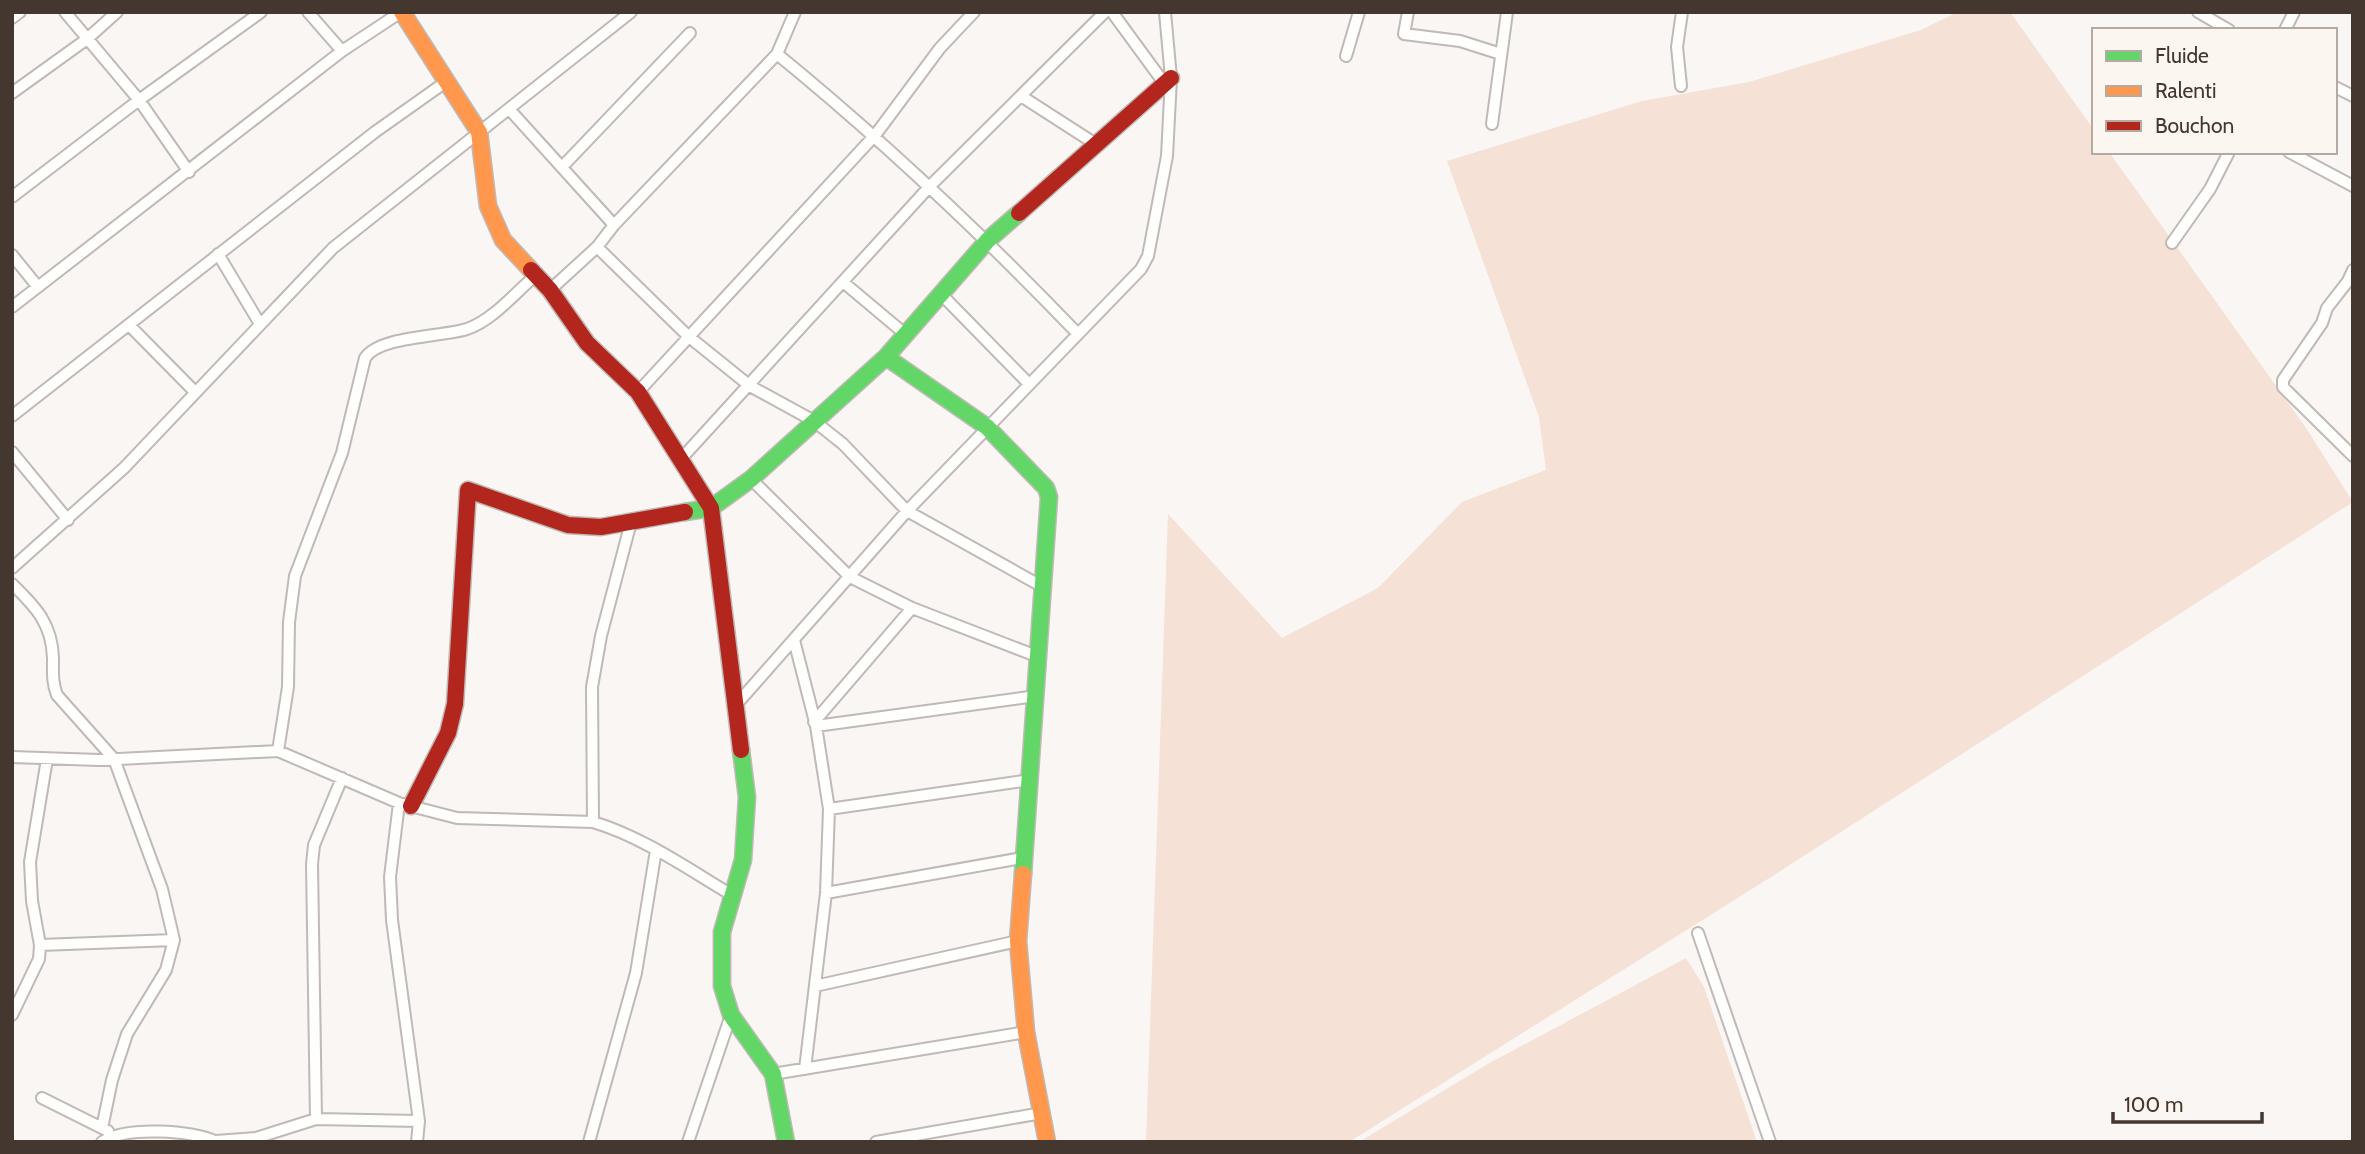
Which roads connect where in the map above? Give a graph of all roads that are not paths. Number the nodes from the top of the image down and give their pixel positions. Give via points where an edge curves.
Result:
1 (20, 12) edge
2 (65, 12) edge
3 (117, 12) edge
4 (261, 12) edge
5 (308, 12) edge
6 (401, 12) edge
7 (631, 12) edge
8 (795, 12) edge
9 (974, 12) edge
10 (1105, 12) edge
11 (1112, 12) edge
12 (1165, 12) edge
13 (1359, 12) edge
14 (1408, 12) edge
15 (1507, 12) edge
16 (1682, 12) edge
17 (2198, 12) edge
18 (2294, 12) edge
19 (12, 19) edge
20 (2226, 28) edge
21 (2286, 28) edge
22 (690, 33) dead end
23 (87, 39) junction
24 (342, 51) junction
25 (777, 54) junction
26 (1501, 54) junction
27 (1346, 56) dead end
28 (1167, 80) junction
29 (447, 81) junction
30 (1681, 86) dead end
31 (2337, 88) edge
32 (12, 93) edge
33 (1021, 96) junction
34 (2353, 96) edge
35 (139, 100) junction
36 (509, 109) junction
37 (1492, 124) dead end
38 (479, 132) junction
39 (876, 134) junction
40 (1094, 143) junction
41 (2228, 154) edge
42 (2293, 154) edge
43 (562, 167) junction
44 (189, 172) junction
45 (930, 186) junction
46 (2353, 186) edge
47 (12, 197) edge
48 (614, 225) junction
49 (988, 240) junction
50 (2172, 243) dead end
51 (597, 247) junction
52 (218, 254) junction
53 (12, 255) edge
54 (2353, 270) edge
55 (536, 275) junction
56 (843, 282) junction
57 (37, 288) junction
58 (550, 290) junction
59 (940, 293) junction
60 (12, 307) edge
61 (260, 324) junction
62 (129, 325) junction
63 (905, 334) junction
64 (1078, 334) junction
65 (688, 336) junction
66 (886, 357) junction
67 (1029, 384) junction
68 (750, 386) junction
69 (195, 392) junction
70 (638, 392) junction
71 (12, 415) edge
72 (814, 421) junction
73 (987, 427) junction
74 (12, 452) edge
75 (2353, 456) edge
76 (681, 459) junction
77 (751, 479) junction
78 (711, 508) junction
79 (907, 511) junction
80 (68, 520) junction
81 (631, 522) junction
82 (12, 568) edge
83 (850, 577) junction
84 (12, 584) edge
85 (1043, 587) junction
86 (912, 608) junction
87 (794, 640) junction
88 (1039, 657) junction
89 (1036, 696) junction
90 (735, 706) junction
91 (815, 724) junction
92 (278, 751) junction
93 (12, 757) edge
94 (47, 759) junction
95 (114, 759) junction
96 (342, 778) junction
97 (1030, 780) junction
98 (405, 805) junction
99 (829, 809) junction
100 (593, 822) junction
101 (656, 850) junction
102 (1022, 858) junction
103 (826, 893) junction
104 (732, 895) junction
105 (1698, 933) dead end
106 (174, 940) junction
107 (1018, 941) junction
108 (40, 945) junction
109 (815, 986) junction
110 (12, 1015) edge
111 (731, 1015) junction
112 (1026, 1032) junction
113 (805, 1069) junction
114 (772, 1074) junction
115 (42, 1098) dead end
116 (1042, 1113) junction
117 (316, 1119) junction
118 (419, 1121) junction
119 (102, 1128) junction
120 (114, 1134) junction
121 (216, 1141) edge
122 (102, 1142) edge
123 (417, 1142) edge
124 (589, 1142) edge
125 (688, 1142) edge
126 (786, 1142) edge
127 (876, 1142) edge
128 (1047, 1142) edge
129 (1770, 1142) edge

1 - 19 street
2 - 23 street
3 - 23 street
4 - 35 street
5 - 24 street
6 - 24 street
6 - 29 street
7 - 36 street
8 - 25 street
9 - 39 street via 940,48
10 - 33 street
11 - 28 street
12 - 28 street
13 - 27 street
14 - 26 street via 1404,34 1460,40
15 - 26 street
16 - 30 street via 1677,47
17 - 20 street
18 - 21 street
22 - 43 street
23 - 32 street
23 - 35 street
24 - 44 street
25 - 39 street
25 - 48 street
26 - 37 street
28 - 40 street
28 - 64 street via 1167,156 1148,256
29 - 38 street
29 - 52 street
31 - 34 street
33 - 40 street
33 - 45 street
35 - 44 street
35 - 47 street
36 - 38 street
36 - 43 street
38 - 55 street via 494,225
38 - 61 street via 340,242
39 - 45 street
39 - 65 street
40 - 49 street
41 - 50 street
42 - 46 street
43 - 48 street
44 - 57 street
45 - 49 street
45 - 56 street
48 - 51 street
49 - 59 street
49 - 64 street
51 - 58 street
51 - 65 street
52 - 61 street
52 - 62 street
53 - 57 street
54 - 75 street via 2283,380 2283,387
55 - 58 street
55 - 92 street via 483,321 448,334 383,345 370,350 365,358 342,453 295,576 288,687
56 - 63 street
56 - 68 street
57 - 60 street
58 - 70 street via 587,343
59 - 63 street
59 - 67 street
61 - 69 street
62 - 69 street
62 - 71 street
63 - 66 street
64 - 67 street
65 - 68 street
65 - 70 street
66 - 72 street
66 - 73 street
67 - 73 street
68 - 72 street
68 - 76 street
69 - 80 street
70 - 76 street
72 - 77 street
72 - 79 street via 852,452
73 - 79 street
73 - 85 street via 1048,492
74 - 80 street
76 - 78 street
77 - 78 street
77 - 83 street
78 - 81 street
78 - 90 street
79 - 83 street
79 - 85 street
80 - 82 street
81 - 98 street via 601,527 568,525 468,490 455,704 448,733
81 - 100 street via 592,687
83 - 86 street
83 - 87 street
84 - 95 street via 48,626 57,695
85 - 88 street
86 - 88 street
86 - 91 street
87 - 90 street
87 - 91 street
88 - 89 street
89 - 91 street
89 - 97 street
90 - 104 street via 747,797 746,841
91 - 99 street
92 - 95 street
92 - 96 street
93 - 94 street
94 - 95 street
94 - 108 street via 30,862
95 - 106 street via 162,889
96 - 98 street
96 - 117 street via 314,845 312,864
97 - 99 street
97 - 102 street
98 - 100 street via 457,818
98 - 118 street via 390,877
99 - 103 street
100 - 101 street
101 - 104 street
101 - 124 street via 636,973
102 - 103 street
102 - 107 street
103 - 109 street
104 - 111 street via 722,932 722,986
105 - 129 street
106 - 108 street
106 - 119 street via 166,970 127,1034
107 - 109 street
107 - 112 street
108 - 110 street via 28,986
109 - 113 street
111 - 114 street
111 - 125 street
112 - 113 street
112 - 116 street
113 - 114 street
114 - 126 street
115 - 119 street
116 - 127 street
116 - 128 street
117 - 118 street
117 - 121 street via 256,1138
118 - 123 street
119 - 120 street
120 - 121 street via 178,1133
120 - 122 street

